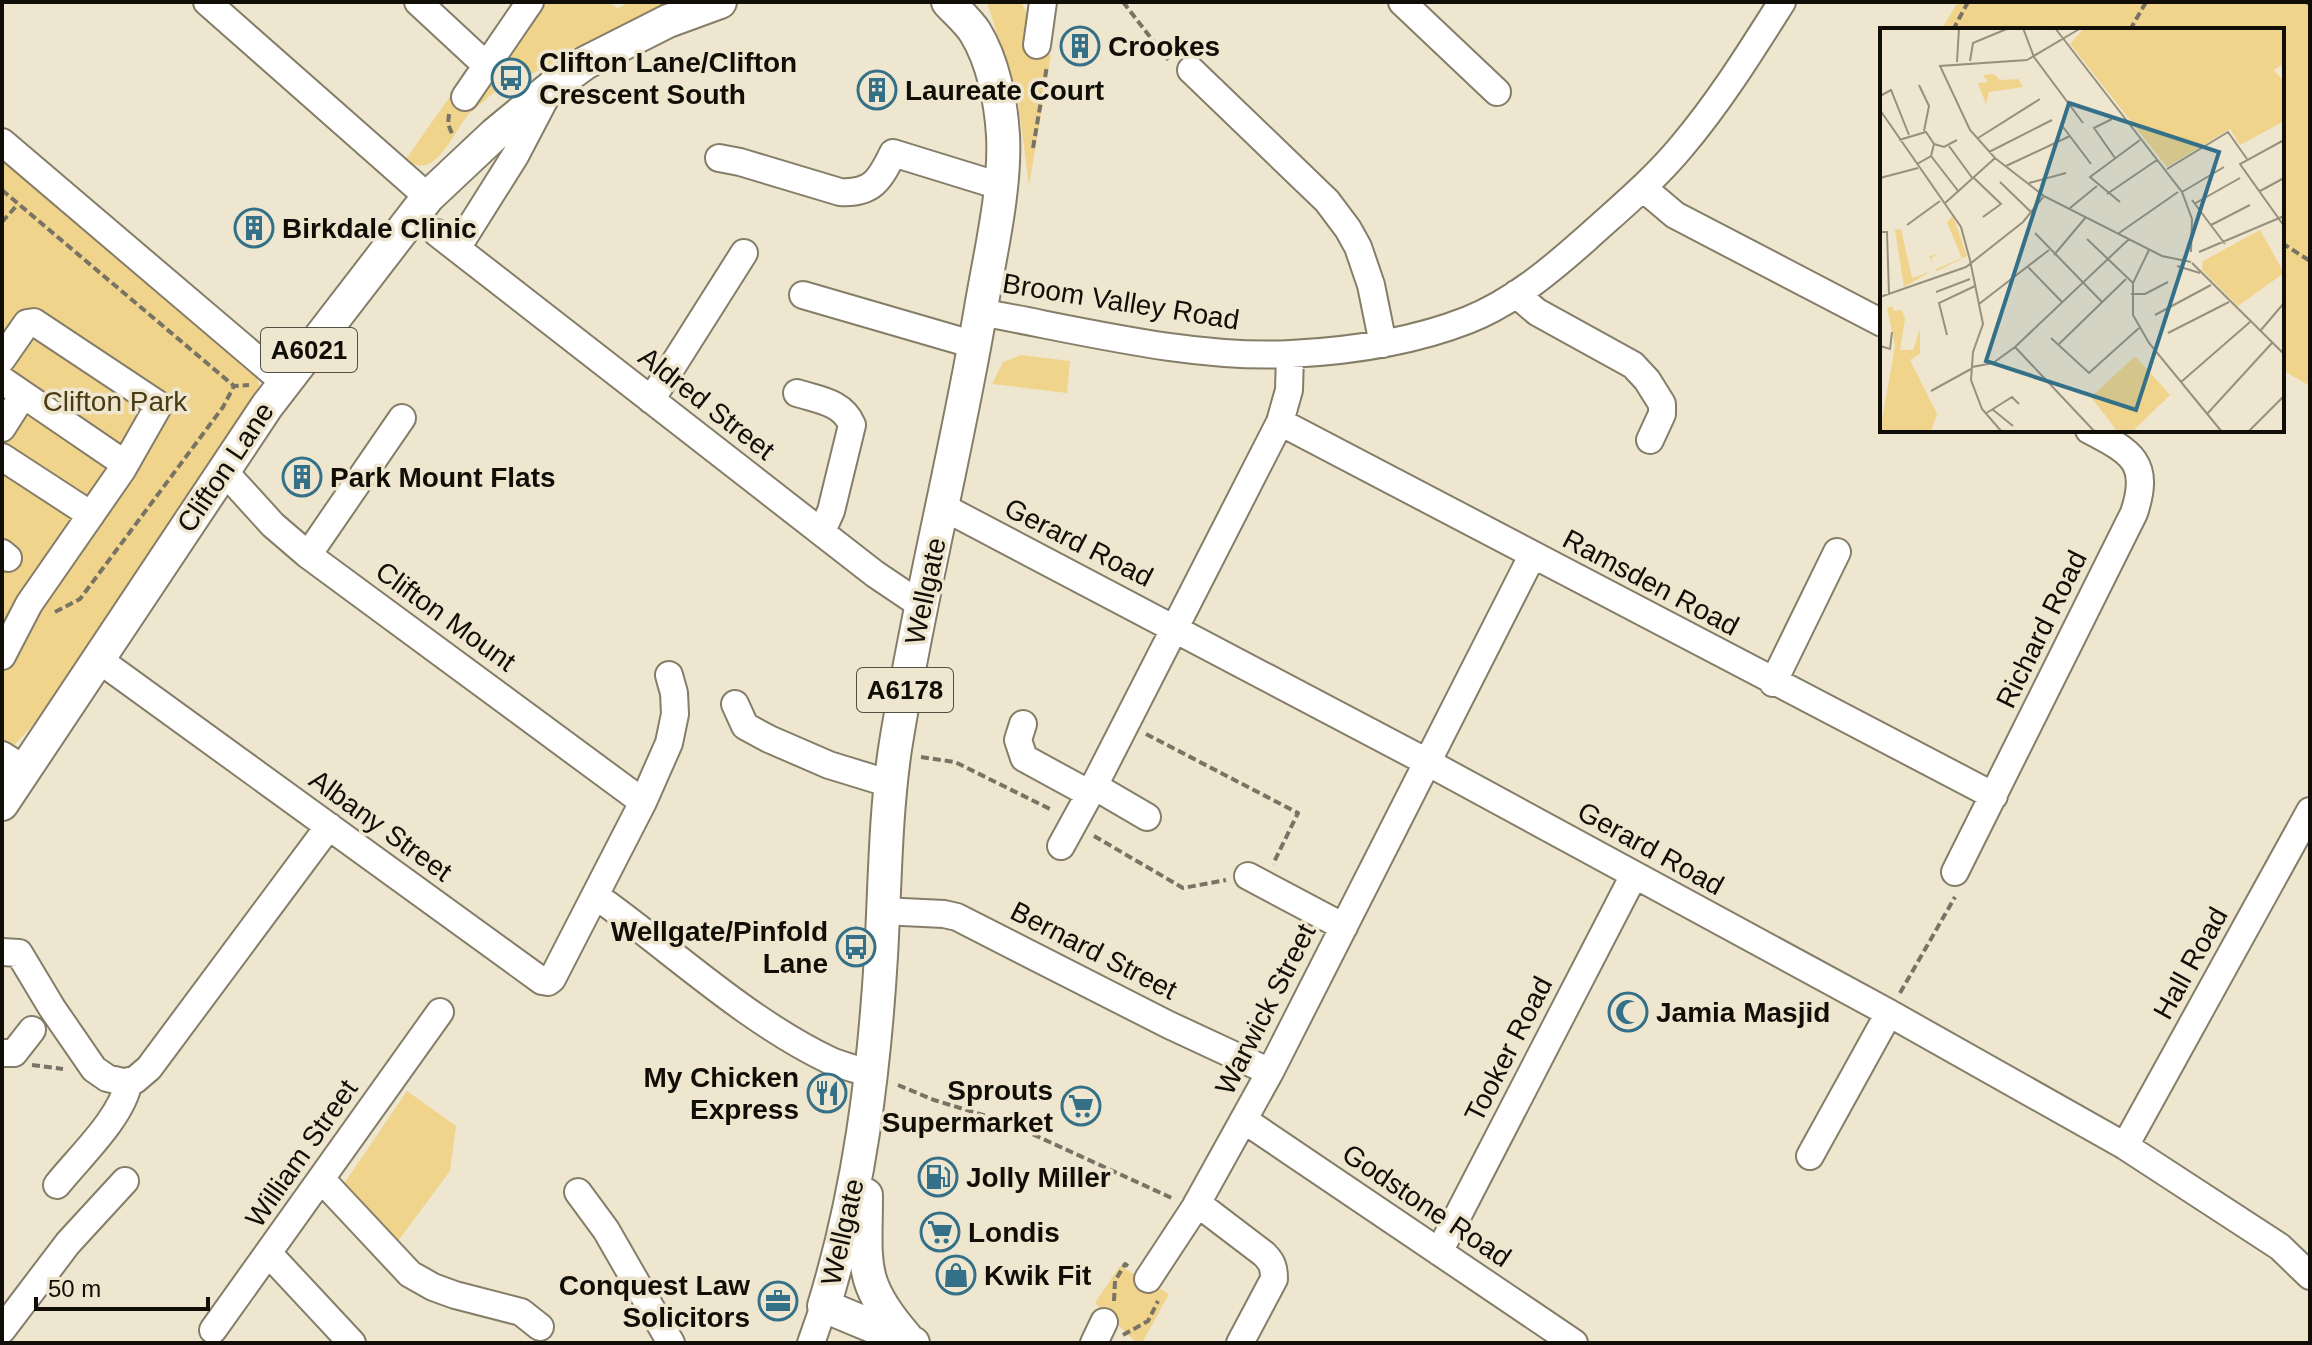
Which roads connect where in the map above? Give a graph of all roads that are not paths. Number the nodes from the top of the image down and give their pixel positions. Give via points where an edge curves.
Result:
1 (207, 2) edge
2 (418, 2) edge
3 (530, 2) edge
4 (720, 2) edge
5 (948, 2) edge
6 (1043, 2) edge
7 (1402, 2) edge
8 (1782, 2) edge
9 (973, 17) edge
10 (1037, 45) road end
11 (487, 66) junction
12 (1191, 70) road end
13 (552, 87) junction
14 (1497, 92) dead end
15 (465, 97) road end
16 (2, 142) edge
17 (719, 158) dead end
18 (1000, 186) junction
19 (1643, 188) junction
20 (428, 197) junction
21 (744, 253) dead end
22 (1516, 294) junction
23 (803, 295) dead end
24 (980, 312) junction
25 (1880, 322) edge
26 (1383, 344) junction
27 (975, 345) junction
28 (1290, 355) junction
29 (2, 359) edge
30 (284, 382) junction
31 (13, 387) edge
32 (797, 393) dead end
33 (651, 400) junction
34 (402, 418) dead end
35 (1280, 422) junction
36 (2, 428) edge
37 (2093, 432) edge
38 (1650, 440) dead end
39 (2, 457) edge
40 (125, 464) junction
41 (222, 469) junction
42 (943, 507) junction
43 (91, 515) junction
44 (822, 531) junction
45 (1837, 552) dead end
46 (308, 555) junction
47 (1532, 556) junction
48 (921, 605) junction
49 (1173, 627) junction
50 (2, 656) edge
51 (98, 659) junction
52 (669, 675) dead end
53 (1773, 683) junction
54 (735, 704) dead end
55 (1023, 724) dead end
56 (13, 762) edge
57 (1427, 762) junction
58 (891, 784) junction
59 (1092, 790) junction
60 (1994, 796) junction
61 (643, 802) junction
62 (2, 804) edge
63 (2310, 811) edge
64 (1147, 817) dead end
65 (329, 826) junction
66 (1061, 846) dead end
67 (1955, 872) road end
68 (1634, 875) junction
69 (1255, 880) road end
70 (596, 896) junction
71 (882, 911) junction
72 (1344, 927) junction
73 (11, 953) edge
74 (440, 1012) dead end
75 (1889, 1013) junction
76 (32, 1030) dead end
77 (10, 1058) edge
78 (1270, 1072) junction
79 (871, 1074) junction
80 (129, 1081) junction
81 (1244, 1120) junction
82 (866, 1123) junction
83 (2125, 1146) junction
84 (1810, 1156) dead end
85 (322, 1180) junction
86 (125, 1181) dead end
87 (57, 1185) dead end
88 (578, 1192) dead end
89 (1195, 1206) junction
90 (1439, 1252) junction
91 (269, 1254) junction
92 (2310, 1276) edge
93 (1148, 1279) road end
94 (824, 1306) junction
95 (540, 1327) dead end
96 (2, 1330) edge
97 (213, 1330) dead end
98 (352, 1343) edge
99 (671, 1343) edge
100 (811, 1343) edge
101 (912, 1343) edge
102 (1240, 1343) edge
103 (1574, 1343) edge

1 - 20 street
2 - 11 street
3 - 11 street
4 - 13 main road, Clifton Lane / A6021 via 621,44
5 - 9 main road, Wellgate / A6178
6 - 10 street
7 - 14 street
8 - 19 street, Broom Valley Road via 1730,83
9 - 18 main road, Wellgate / A6178 via 998,98 1003,137
11 - 15 street
12 - 26 street via 1327,201 1348,229 1371,285
13 - 20 main road, Clifton Lane / A6021
13 - 33 street, Aldred Street via 515,156 447,240
16 - 30 street
17 - 18 street via 856,193 870,188 893,153
18 - 24 main road, Wellgate / A6178
19 - 22 street, Broom Valley Road via 1549,272
19 - 25 street via 1675,215
20 - 30 main road, Clifton Lane / A6021
21 - 33 street
22 - 26 street, Broom Valley Road via 1471,319
22 - 38 street via 1537,312 1633,365 1647,380 1662,404
23 - 27 street
24 - 27 main road, Wellgate / A6178
24 - 28 street, Broom Valley Road via 1189,349
26 - 28 street, Broom Valley Road
27 - 42 main road, Wellgate / A6178
28 - 35 street via 1289,390
29 - 40 street via 27,323 34,322 157,402 158,411
30 - 41 main road, Clifton Lane / A6021
31 - 36 street
31 - 40 street
32 - 44 street via 838,406 852,425
33 - 44 street, Aldred Street
34 - 46 street
35 - 47 street, Ramsden Road
35 - 49 street
37 - 60 street, Richard Road via 2120,446 2133,460 2141,475 2141,492
39 - 43 street
40 - 43 street
41 - 46 street, Clifton Mount
41 - 51 main road, Clifton Lane / A6021
42 - 48 main road, Wellgate / A6178
42 - 49 street, Gerard Road
43 - 50 street via 29,604
44 - 48 street, Aldred Street
45 - 53 street
46 - 61 street, Clifton Mount
47 - 53 street, Ramsden Road
47 - 57 street, Warwick Street
48 - 58 main road, Wellgate / A6178
49 - 57 street, Gerard Road
49 - 59 street
51 - 56 main road, Clifton Lane / A6021
51 - 65 street, Albany Street
52 - 61 street via 675,714 669,743
53 - 60 street, Ramsden Road
54 - 58 street via 745,726 769,739
55 - 59 street via 1018,747 1024,758
56 - 62 main road, Clifton Lane / A6021
57 - 68 street, Gerard Road
57 - 72 street, Warwick Street
58 - 71 main road, Wellgate / A6178
59 - 64 street
59 - 66 street
60 - 67 street, Richard Road
61 - 70 street
63 - 83 street, Hall Road
65 - 70 street, Albany Street via 542,981 552,979
65 - 80 street via 149,1068
68 - 75 street, Gerard Road
68 - 90 street, Tooker Road
69 - 72 street
70 - 79 street via 776,1028 830,1060
71 - 78 street, Bernard Street via 957,917
71 - 79 main road, Wellgate / A6178 via 887,1002
72 - 78 street, Warwick Street
73 - 80 street via 94,1069 107,1078
74 - 85 street, William Street
75 - 83 street, Gerard Road
75 - 84 street
76 - 77 street
78 - 81 street, Warwick Street
79 - 82 main road, Wellgate / A6178
80 - 87 street via 118,1111
81 - 89 street, Warwick Street
81 - 90 street, Godstone Road
82 - 94 main road, Wellgate / A6178 via 841,1250
82 - 101 main road, A6178 via 869,1281 884,1311
83 - 92 street, Gerard Road via 2280,1247
85 - 91 street, William Street
85 - 95 street via 410,1274 455,1295 521,1312
86 - 96 street via 68,1243
88 - 99 street
89 - 93 street, Warwick Street
89 - 102 street via 1264,1254 1274,1269 1274,1279
90 - 103 street, Godstone Road
91 - 97 street, William Street
91 - 98 street
94 - 100 street, Wellgate
94 - 101 main road, A6178

